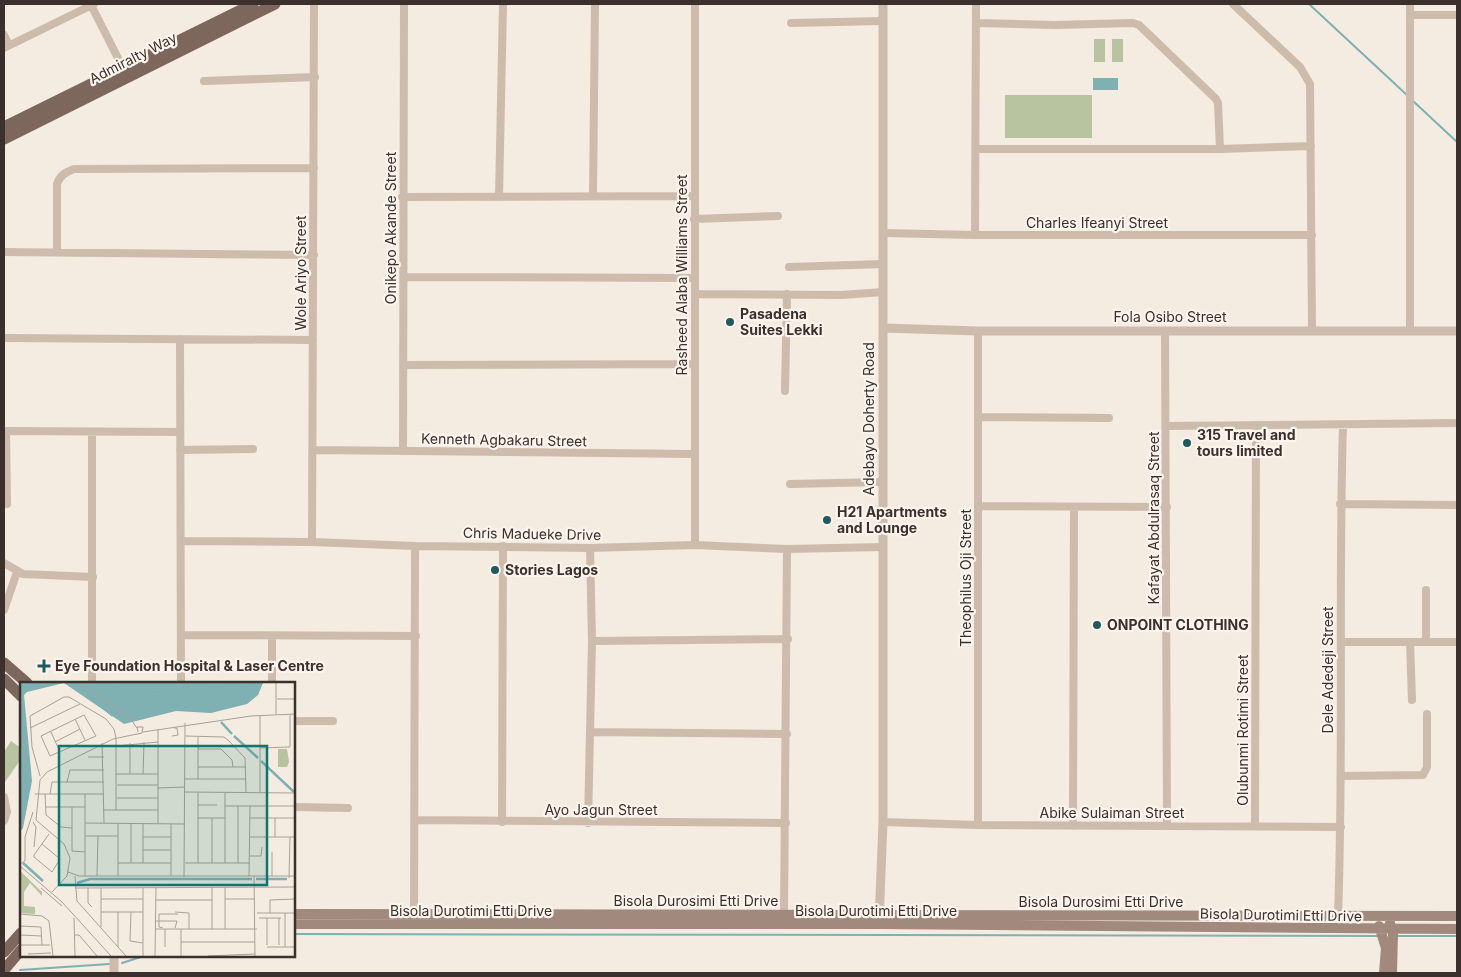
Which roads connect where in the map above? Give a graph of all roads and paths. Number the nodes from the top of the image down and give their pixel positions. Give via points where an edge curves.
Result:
1 (253, 4) edge
2 (275, 4) edge
3 (314, 4) edge
4 (404, 4) edge
5 (503, 4) edge
6 (595, 4) edge
7 (695, 4) edge
8 (883, 4) edge
9 (976, 4) edge
10 (1233, 4) edge
11 (1410, 4) edge
12 (92, 5) edge
13 (1410, 15) junction
14 (1457, 15) edge
15 (883, 21) junction
16 (791, 22) dead end
17 (976, 23) junction
18 (4, 35) edge
19 (6, 47) edge
20 (123, 68) junction
21 (314, 77) junction
22 (204, 80) dead end
23 (4, 128) edge
24 (4, 139) edge
25 (1312, 146) junction
26 (976, 149) junction
27 (1220, 149) junction
28 (314, 168) junction
29 (593, 196) junction
30 (694, 196) junction
31 (402, 197) junction
32 (499, 197) junction
33 (778, 216) dead end
34 (694, 218) junction
35 (883, 233) junction
36 (975, 235) junction
37 (1312, 235) junction
38 (57, 251) junction
39 (4, 252) edge
40 (314, 255) junction
41 (883, 264) junction
42 (789, 267) dead end
43 (404, 277) junction
44 (694, 278) junction
45 (883, 292) junction
46 (694, 294) junction
47 (787, 294) junction
48 (883, 328) junction
49 (978, 330) junction
50 (1165, 330) junction
51 (1312, 330) junction
52 (1410, 330) junction
53 (1457, 330) edge
54 (4, 338) edge
55 (180, 339) junction
56 (313, 340) junction
57 (694, 364) junction
58 (403, 365) junction
59 (785, 391) dead end
60 (978, 418) junction
61 (1109, 418) dead end
62 (1457, 423) edge
63 (1343, 424) junction
64 (1256, 425) junction
65 (1167, 426) junction
66 (5, 431) edge
67 (92, 432) junction
68 (180, 432) junction
69 (253, 449) dead end
70 (180, 450) junction
71 (313, 450) junction
72 (403, 451) junction
73 (694, 454) junction
74 (883, 482) junction
75 (790, 484) dead end
76 (7, 504) dead end
77 (1340, 504) junction
78 (1457, 505) edge
79 (978, 506) junction
80 (1074, 507) junction
81 (1167, 507) junction
82 (181, 542) junction
83 (312, 542) junction
84 (695, 545) junction
85 (416, 546) junction
86 (503, 546) junction
87 (883, 547) junction
88 (590, 548) junction
89 (787, 548) junction
90 (4, 563) edge
91 (17, 572) junction
92 (93, 577) junction
93 (1426, 590) dead end
94 (4, 610) edge
95 (181, 635) junction
96 (272, 636) junction
97 (416, 636) junction
98 (788, 639) junction
99 (592, 641) junction
100 (1341, 642) junction
101 (1410, 642) junction
102 (1426, 642) junction
103 (1457, 642) edge
104 (4, 663) edge
105 (4, 679) edge
106 (26, 682) edge
107 (92, 682) edge
108 (181, 682) edge
109 (272, 682) edge
110 (20, 695) edge
111 (1412, 700) dead end
112 (1427, 714) dead end
113 (295, 720) edge
114 (334, 721) dead end
115 (590, 732) junction
116 (787, 734) junction
117 (1341, 776) junction
118 (4, 797) edge
119 (295, 808) edge
120 (348, 808) dead end
121 (415, 820) junction
122 (4, 821) edge
123 (502, 822) junction
124 (786, 822) junction
125 (883, 822) junction
126 (588, 823) junction
127 (978, 825) junction
128 (1073, 826) junction
129 (1167, 826) junction
130 (1256, 826) junction
131 (1341, 827) junction
132 (295, 914) edge
133 (414, 914) junction
134 (784, 915) junction
135 (1338, 916) junction
136 (1373, 916) junction
137 (1386, 916) junction
138 (1457, 916) edge
139 (879, 920) junction
140 (295, 924) edge
141 (1457, 929) edge
142 (20, 934) edge
143 (1388, 934) junction
144 (20, 951) edge
145 (4, 952) edge
146 (114, 957) edge
147 (4, 970) edge
148 (114, 973) edge
149 (1384, 973) edge
150 (1392, 973) edge

1 - 20 main road, Admiralty Way
2 - 24 main road, Admiralty Way
3 - 21 street, Wole Ariyo Street
4 - 31 street, Onikepo Akande Street
5 - 32 street
6 - 29 street
7 - 30 street, Rasheed Alaba Williams Street
8 - 15 street, Adebayo Doherty Road
9 - 17 street
10 - 25 street via 1306,75 1311,93
11 - 13 street
12 - 19 street
12 - 20 street
13 - 14 street
13 - 52 street
15 - 16 street
15 - 35 street, Adebayo Doherty Road
17 - 26 street
17 - 27 street via 1139,25 1216,99
18 - 19 street
20 - 23 main road, Admiralty Way
21 - 22 street
21 - 28 street, Wole Ariyo Street
25 - 27 street
25 - 37 street
26 - 27 street
26 - 36 street
28 - 38 street via 74,169 65,172 57,184
28 - 40 street, Wole Ariyo Street
29 - 30 street
29 - 32 street
30 - 34 street, Rasheed Alaba Williams Street
31 - 32 street
31 - 43 street, Onikepo Akande Street
33 - 34 street
34 - 44 street, Rasheed Alaba Williams Street
35 - 36 street, Charles Ifeanyi Street
35 - 41 street, Adebayo Doherty Road
36 - 37 street, Charles Ifeanyi Street
37 - 51 street
38 - 39 street
38 - 40 street
40 - 56 street, Wole Ariyo Street
41 - 42 street
41 - 45 street, Adebayo Doherty Road
43 - 44 street
43 - 58 street, Onikepo Akande Street
44 - 46 street, Rasheed Alaba Williams Street
45 - 47 street
45 - 48 street, Adebayo Doherty Road
46 - 47 street
46 - 57 street, Rasheed Alaba Williams Street
47 - 59 street
48 - 49 street, Fola Osibo Street
48 - 74 street, Adebayo Doherty Road
49 - 50 street, Fola Osibo Street
49 - 60 street, Theophilus Oji Street
50 - 51 street, Fola Osibo Street
50 - 65 street, Kafayat Abdulrasaq Street
51 - 52 street, Fola Osibo Street
52 - 53 street, Fola Osibo Street
54 - 55 street
55 - 56 street
55 - 68 street
56 - 71 street, Wole Ariyo Street
57 - 58 street
57 - 73 street, Rasheed Alaba Williams Street
58 - 72 street, Onikepo Akande Street
60 - 61 street
60 - 79 street, Theophilus Oji Street
62 - 63 street
63 - 64 street
63 - 77 street, Dele Adedeji Street
64 - 65 street
64 - 130 street, Olubunmi Rotimi Street
65 - 81 street, Kafayat Abdulrasaq Street
66 - 67 street
66 - 76 street
67 - 68 street
67 - 92 street
68 - 70 street
69 - 70 street
70 - 82 street
71 - 72 street, Kenneth Agbakaru Street
71 - 83 street, Wole Ariyo Street
72 - 73 street, Kenneth Agbakaru Street
73 - 84 street, Rasheed Alaba Williams Street
74 - 75 street
74 - 87 street, Adebayo Doherty Road
77 - 78 street
77 - 100 street, Dele Adedeji Street
79 - 80 street
79 - 127 street, Theophilus Oji Street
80 - 81 street
80 - 128 street
81 - 129 street, Kafayat Abdulrasaq Street
82 - 83 street, Chris Madueke Drive
82 - 95 street
83 - 85 street, Chris Madueke Drive
84 - 88 street, Chris Madueke Drive
84 - 89 street, Chris Madueke Drive
85 - 86 street, Chris Madueke Drive
85 - 97 street
86 - 88 street, Chris Madueke Drive
86 - 123 street
87 - 89 street, Chris Madueke Drive
87 - 125 street, Adebayo Doherty Road
88 - 99 street
89 - 98 street
90 - 91 street
91 - 92 street via 34,576
91 - 94 street
92 - 107 street
93 - 102 street
95 - 96 street
95 - 108 street
96 - 97 street
96 - 109 street
97 - 121 street
98 - 99 street
98 - 116 street
99 - 115 street
100 - 101 street
100 - 117 street, Dele Adedeji Street
101 - 102 street
101 - 111 street
102 - 103 street
104 - 106 main road
105 - 110 main road
112 - 117 street via 1428,767 1423,775
113 - 114 street
115 - 116 street
115 - 126 street
116 - 124 street
117 - 131 street, Dele Adedeji Street
118 - 122 street via 7,812
119 - 120 street
121 - 123 street, Ayo Jagun Street
121 - 133 street
123 - 126 street, Ayo Jagun Street
124 - 126 street, Ayo Jagun Street
124 - 134 street
125 - 127 street, Abike Sulaiman Street
125 - 139 street, Adebayo Doherty Road
127 - 128 street, Abike Sulaiman Street
128 - 129 street, Abike Sulaiman Street
129 - 130 street, Abike Sulaiman Street
130 - 131 street, Abike Sulaiman Street
131 - 135 street, Dele Adedeji Street
132 - 133 main road, Bisola Durosimi Etti Drive
133 - 134 main road, Bisola Durosimi Etti Drive
134 - 139 main road, Bisola Durosimi Etti Drive
135 - 136 main road, Bisola Durosimi Etti Drive
135 - 139 main road, Bisola Durosimi Etti Drive
136 - 137 main road, Bisola Durosimi Etti Drive
136 - 143 main road
137 - 138 main road, Bisola Durosimi Etti Drive
137 - 143 main road
139 - 140 main road, Bisola Durotimi Etti Drive
139 - 143 main road, Bisola Durotimi Etti Drive
141 - 143 main road, Bisola Durotimi Etti Drive
142 - 145 main road
143 - 149 main road
143 - 150 main road
144 - 147 main road
146 - 148 street

